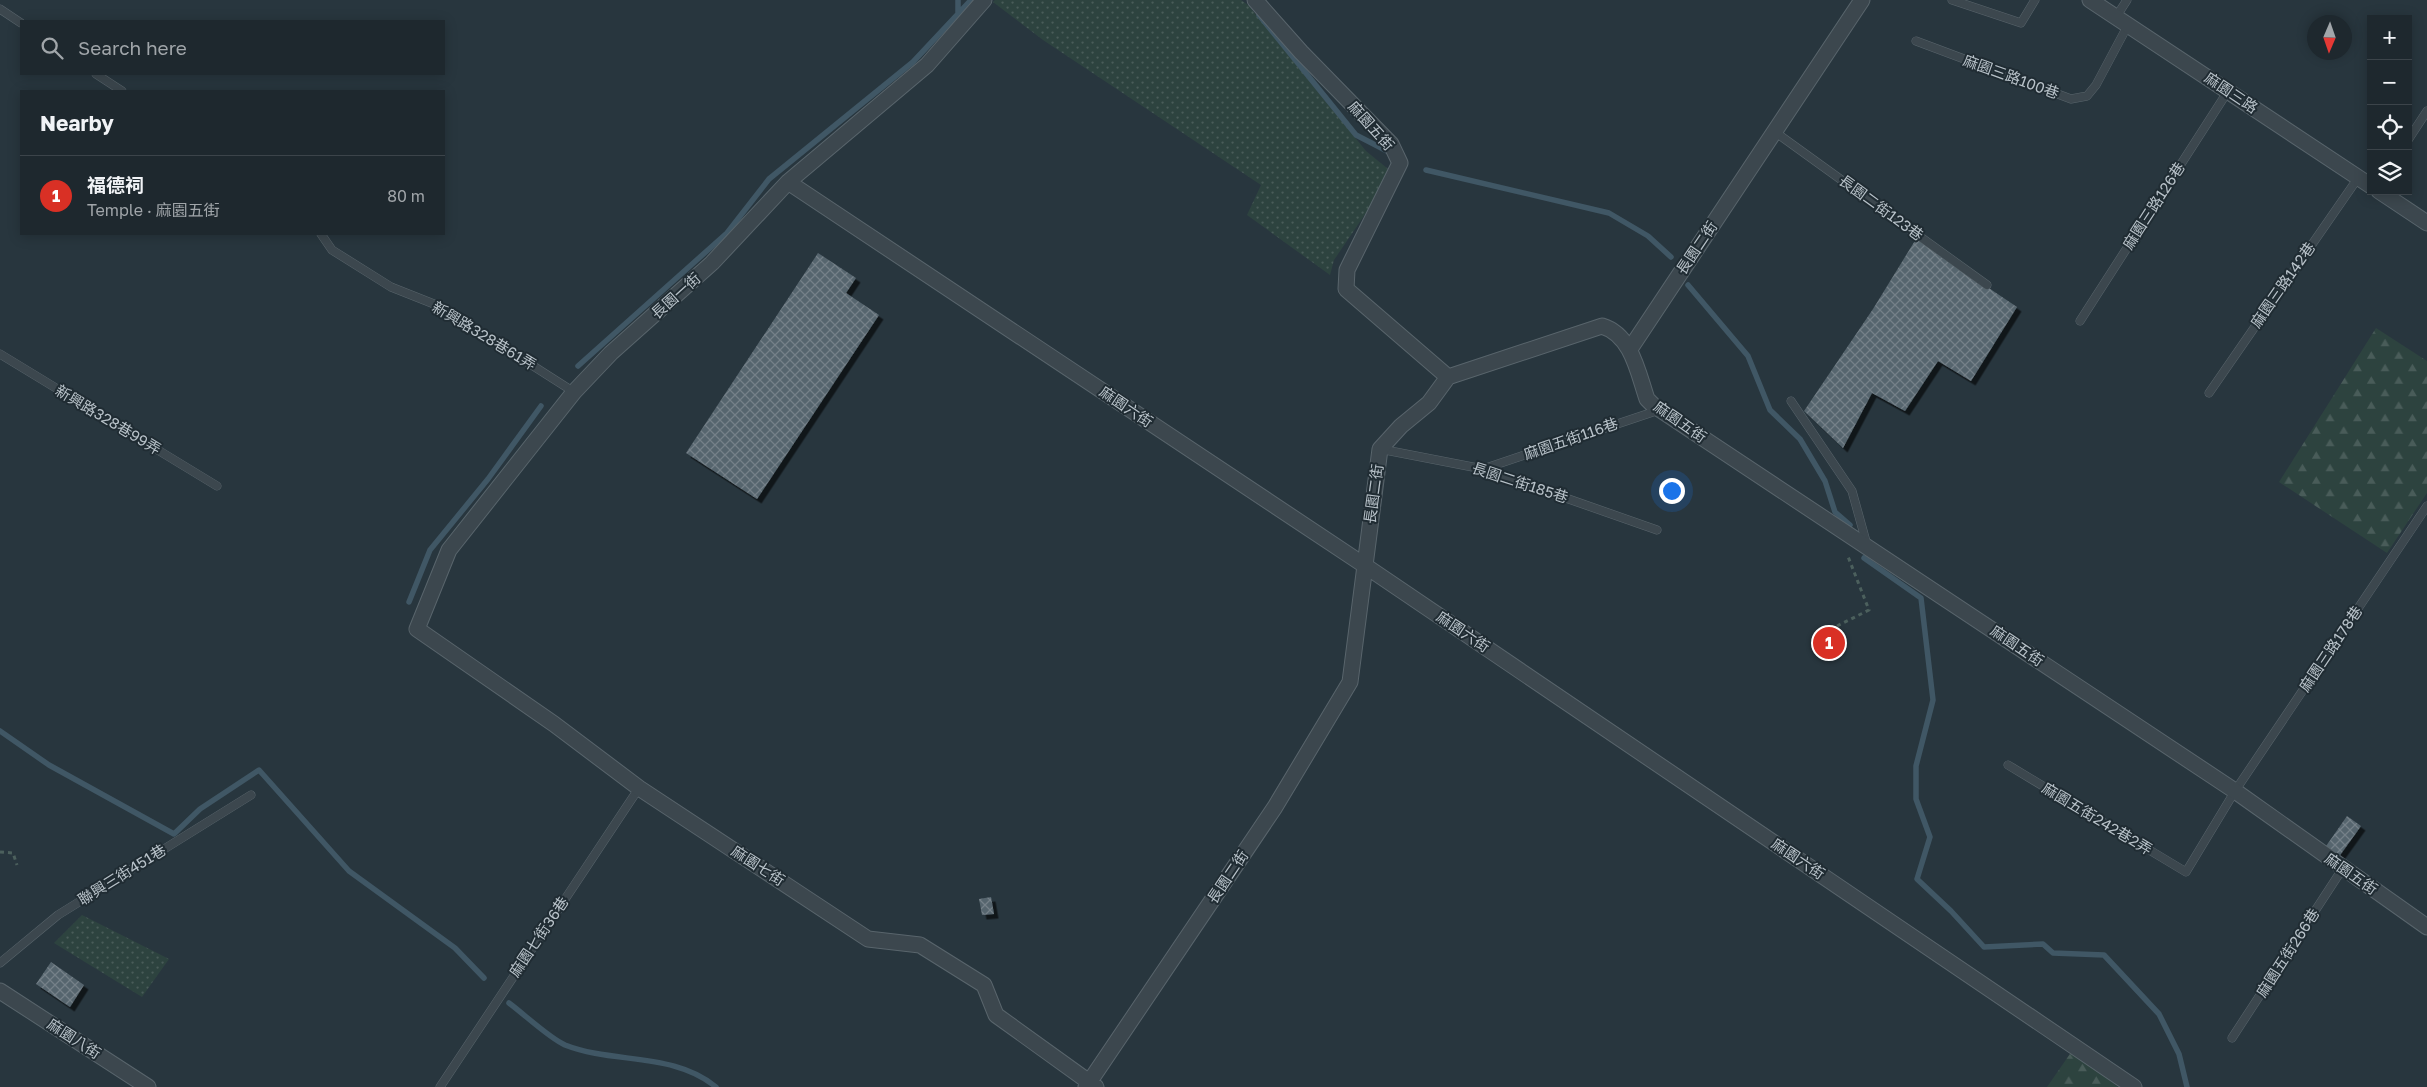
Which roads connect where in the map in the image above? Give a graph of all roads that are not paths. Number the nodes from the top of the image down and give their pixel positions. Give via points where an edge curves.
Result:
1 (984, 0) edge
2 (1255, 0) edge
3 (1862, 0) edge
4 (1952, 0) edge
5 (2035, 0) edge
6 (2090, 0) edge
7 (2127, 0) edge
8 (0, 9) edge
9 (2122, 21) junction
10 (20, 22) edge
11 (1916, 41) dead end
12 (98, 75) edge
13 (120, 90) edge
14 (2228, 91) junction
15 (2427, 111) edge
16 (1775, 132) junction
17 (2412, 134) edge
18 (788, 182) junction
19 (2365, 182) edge
20 (2385, 195) edge
21 (2427, 224) edge
22 (322, 235) edge
23 (1987, 285) dead end
24 (2080, 321) dead end
25 (1630, 349) junction
26 (0, 354) edge
27 (1448, 377) junction
28 (574, 392) junction
29 (2208, 393) dead end
30 (1791, 401) dead end
31 (1659, 410) junction
32 (1380, 449) junction
33 (1483, 469) junction
34 (217, 486) dead end
35 (2427, 506) edge
36 (1657, 530) dead end
37 (1868, 547) junction
38 (1364, 565) junction
39 (417, 630) joint
40 (2008, 765) dead end
41 (639, 788) junction
42 (2235, 792) junction
43 (250, 795) dead end
44 (2344, 868) junction
45 (2186, 872) joint
46 (2427, 927) edge
47 (0, 963) edge
48 (0, 991) edge
49 (2232, 1038) dead end
50 (1090, 1086) edge
51 (148, 1087) edge
52 (440, 1087) edge
53 (2134, 1087) edge

1 - 18 street, 長園一街 via 926,65
2 - 27 street, 麻園五街 via 1391,144 1400,163 1347,270 1346,288
3 - 16 street, 長園二街
4 - 5 lane via 2021,23
6 - 9 street, 麻園三路
7 - 9 lane
8 - 10 lane
9 - 11 lane, 麻園三路100巷 via 2096,85 2088,96 2071,99
9 - 14 street, 麻園三路
12 - 13 lane
14 - 19 street, 麻園三路
14 - 24 lane, 麻園三路126巷
15 - 17 lane
16 - 23 lane, 長園二街123巷
16 - 25 street, 長園二街
18 - 28 street, 長園一街 via 712,263 611,353
18 - 38 street, 麻園六街
19 - 29 lane, 麻園三路142巷
20 - 21 street
22 - 28 lane, 新興路328巷61弄 via 332,250 382,282 439,306
25 - 27 street via 1611,329 1602,326
25 - 31 street, 麻園五街 via 1648,398
26 - 34 lane, 新興路328巷99弄
27 - 32 street, 長園二街 via 1429,403
28 - 39 street, 長園一街 via 449,550
30 - 37 lane via 1852,491
31 - 33 lane, 麻園五街116巷
31 - 37 street, 麻園五街
32 - 33 lane, 長園二街185巷
32 - 38 street, 長園二街
33 - 36 lane, 長園二街185巷
35 - 42 lane, 麻園三路178巷
37 - 42 street, 麻園五街
38 - 50 street, 長園二街 via 1350,682 1275,807
38 - 53 street, 麻園六街
39 - 41 street, 麻園七街 via 554,724
40 - 45 lane, 麻園五街242巷2弄
41 - 50 street, 麻園七街 via 868,939 920,944 984,986 996,1015
41 - 52 lane, 麻園七街36巷
42 - 44 street, 麻園五街
42 - 45 lane, 麻園三路178巷
43 - 47 lane, 聯興三街451巷 via 58,915
44 - 46 street, 麻園五街
44 - 49 lane, 麻園五街266巷
48 - 51 street, 麻園八街

